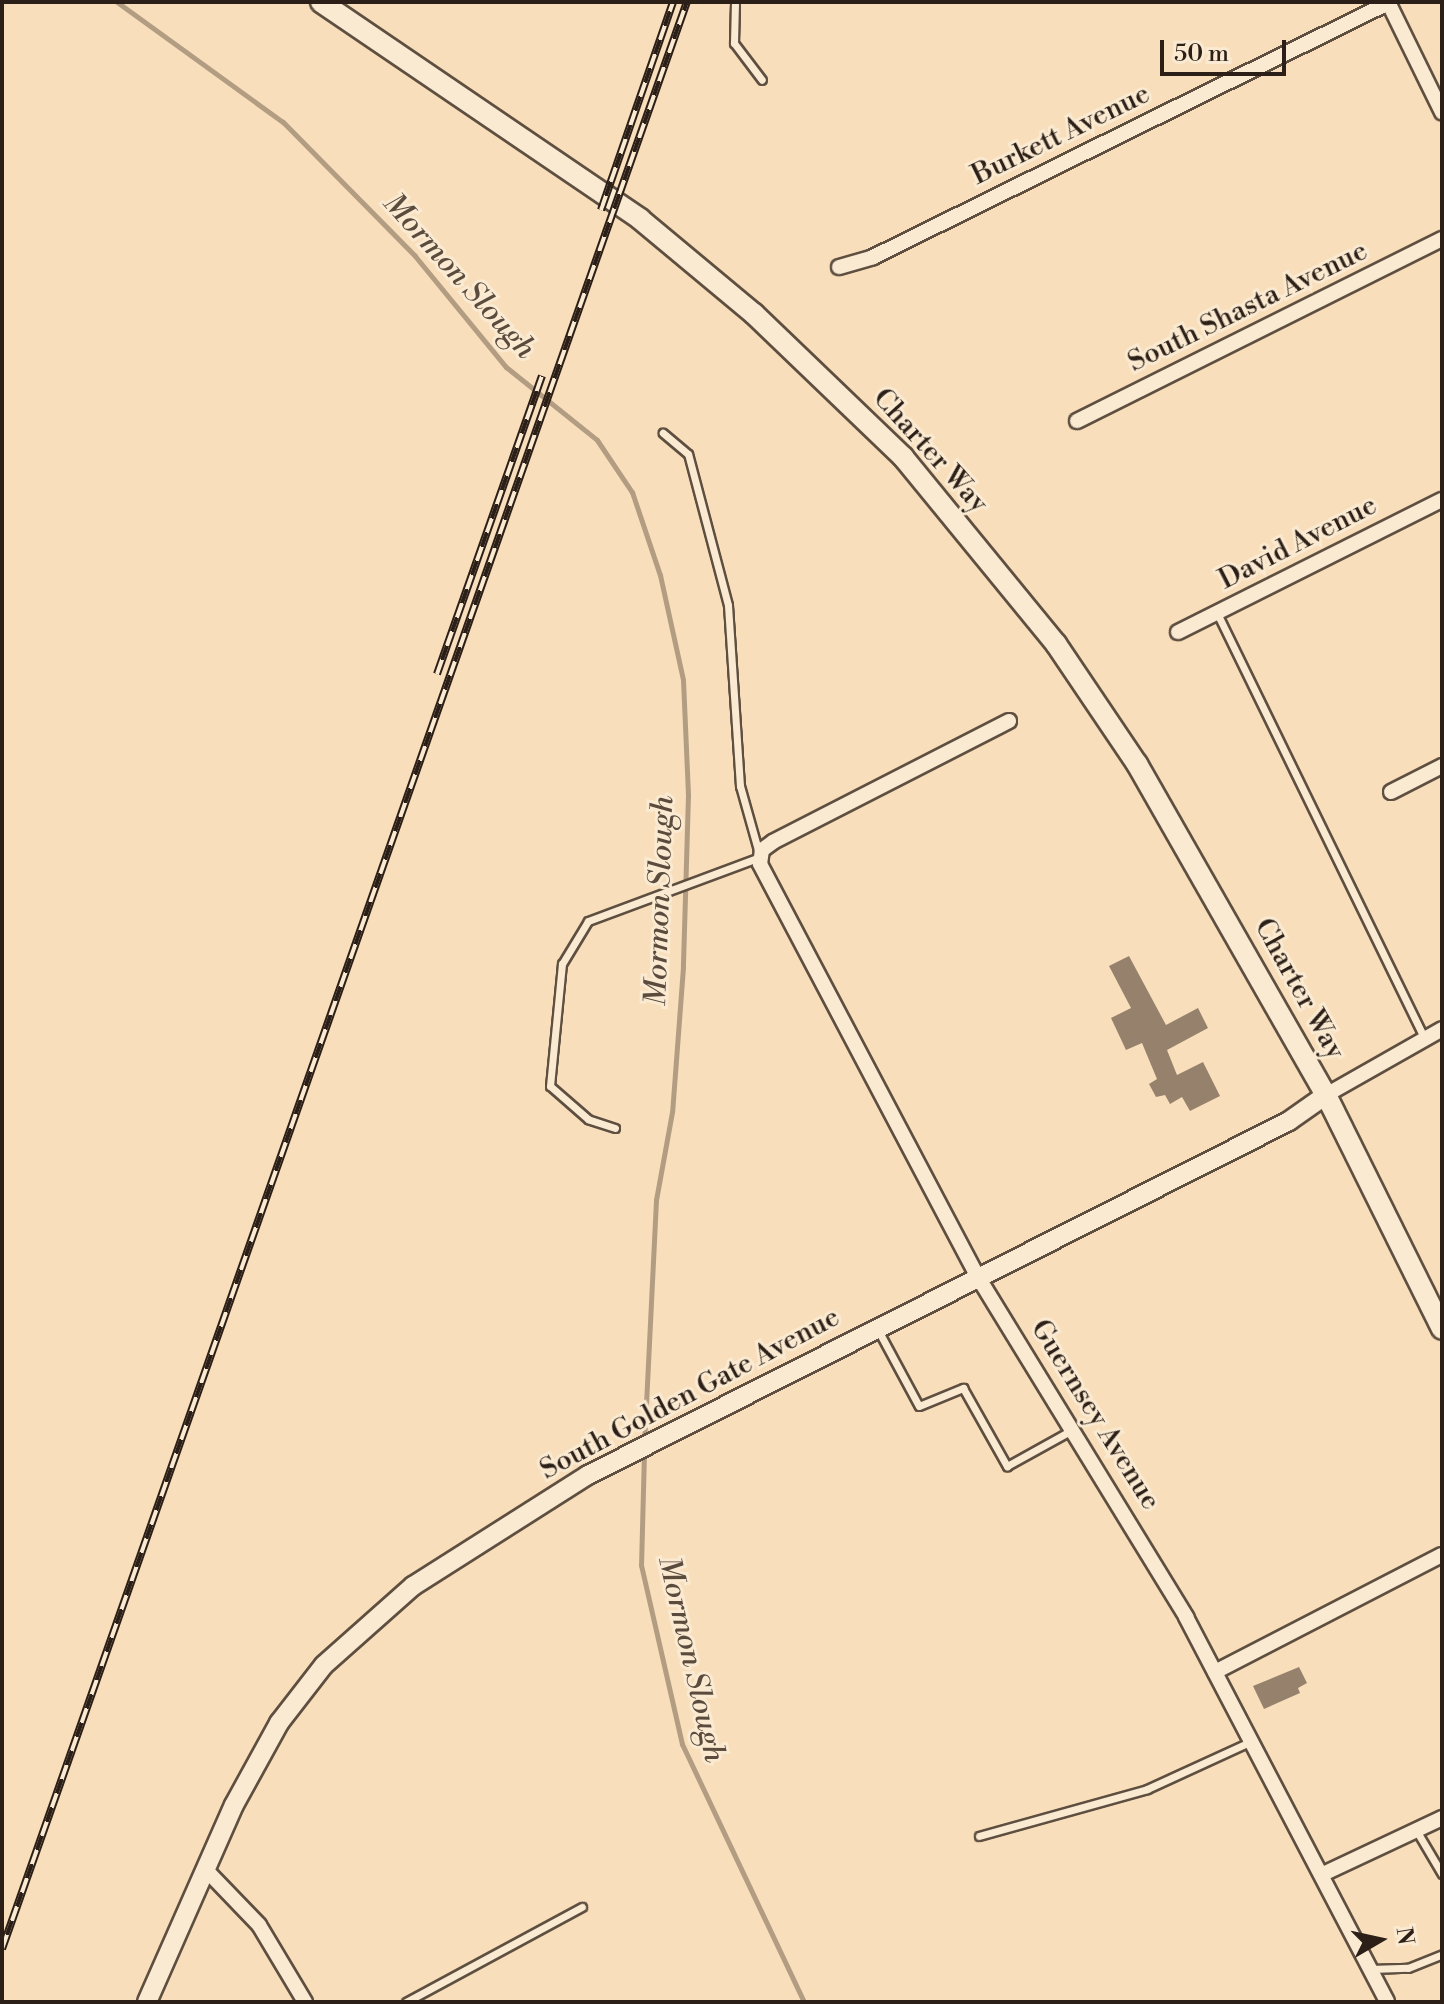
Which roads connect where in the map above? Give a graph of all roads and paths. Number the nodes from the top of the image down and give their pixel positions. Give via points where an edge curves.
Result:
1 (321, 2) edge
2 (735, 2) edge
3 (1389, 2) edge
4 (762, 80) dead end
5 (1442, 112) edge
6 (1442, 239) edge
7 (839, 267) dead end
8 (1077, 421) dead end
9 (663, 433) dead end
10 (1442, 500) edge
11 (1217, 613) junction
12 (1178, 632) dead end
13 (1009, 721) dead end
14 (1442, 766) edge
15 (1391, 792) dead end
16 (760, 857) junction
17 (1442, 1029) edge
18 (1424, 1038) junction
19 (1326, 1095) junction
20 (615, 1128) dead end
21 (978, 1277) junction
22 (877, 1327) junction
23 (1442, 1329) edge
24 (1072, 1430) junction
25 (1442, 1555) edge
26 (1215, 1672) junction
27 (1252, 1741) junction
28 (1442, 1818) edge
29 (1416, 1830) junction
30 (979, 1836) dead end
31 (209, 1873) junction
32 (1323, 1874) junction
33 (1442, 1874) edge
34 (582, 1907) dead end
35 (1442, 1954) edge
36 (1370, 1969) junction
37 (147, 2002) edge
38 (305, 2002) edge
39 (406, 2002) edge
40 (1387, 2002) edge

1 - 19 main road, Charter Way via 640,219 754,314 903,457 1056,644 1137,764
2 - 4 lane via 734,43
3 - 5 street
3 - 7 street, Burkett Avenue via 873,257
6 - 8 street, South Shasta Avenue
9 - 16 lane via 688,454 728,605 740,786
10 - 11 street, David Avenue
11 - 12 street, David Avenue
11 - 18 lane
13 - 16 street via 773,842
14 - 15 street
16 - 20 lane via 588,921 562,964 550,1086 588,1119
16 - 21 street, Guernsey Avenue via 780,907
17 - 18 street, South Golden Gate Avenue
18 - 19 street, South Golden Gate Avenue
19 - 21 street, South Golden Gate Avenue via 1289,1121
19 - 23 main road, Charter Way
21 - 22 street, South Golden Gate Avenue
21 - 24 street, Guernsey Avenue
22 - 24 lane via 919,1406 963,1388 1007,1466
22 - 31 street, South Golden Gate Avenue via 588,1475 413,1586 324,1665 251,1770
24 - 26 street, Guernsey Avenue via 1141,1537
25 - 26 street
26 - 27 street, Guernsey Avenue
27 - 30 lane via 1147,1789
27 - 32 street, Guernsey Avenue
28 - 29 street
29 - 32 street
29 - 33 lane
31 - 37 street, South Golden Gate Avenue
31 - 38 street via 259,1925
32 - 36 street, Guernsey Avenue
34 - 39 lane
35 - 36 lane via 1408,1968
36 - 40 street, Guernsey Avenue

